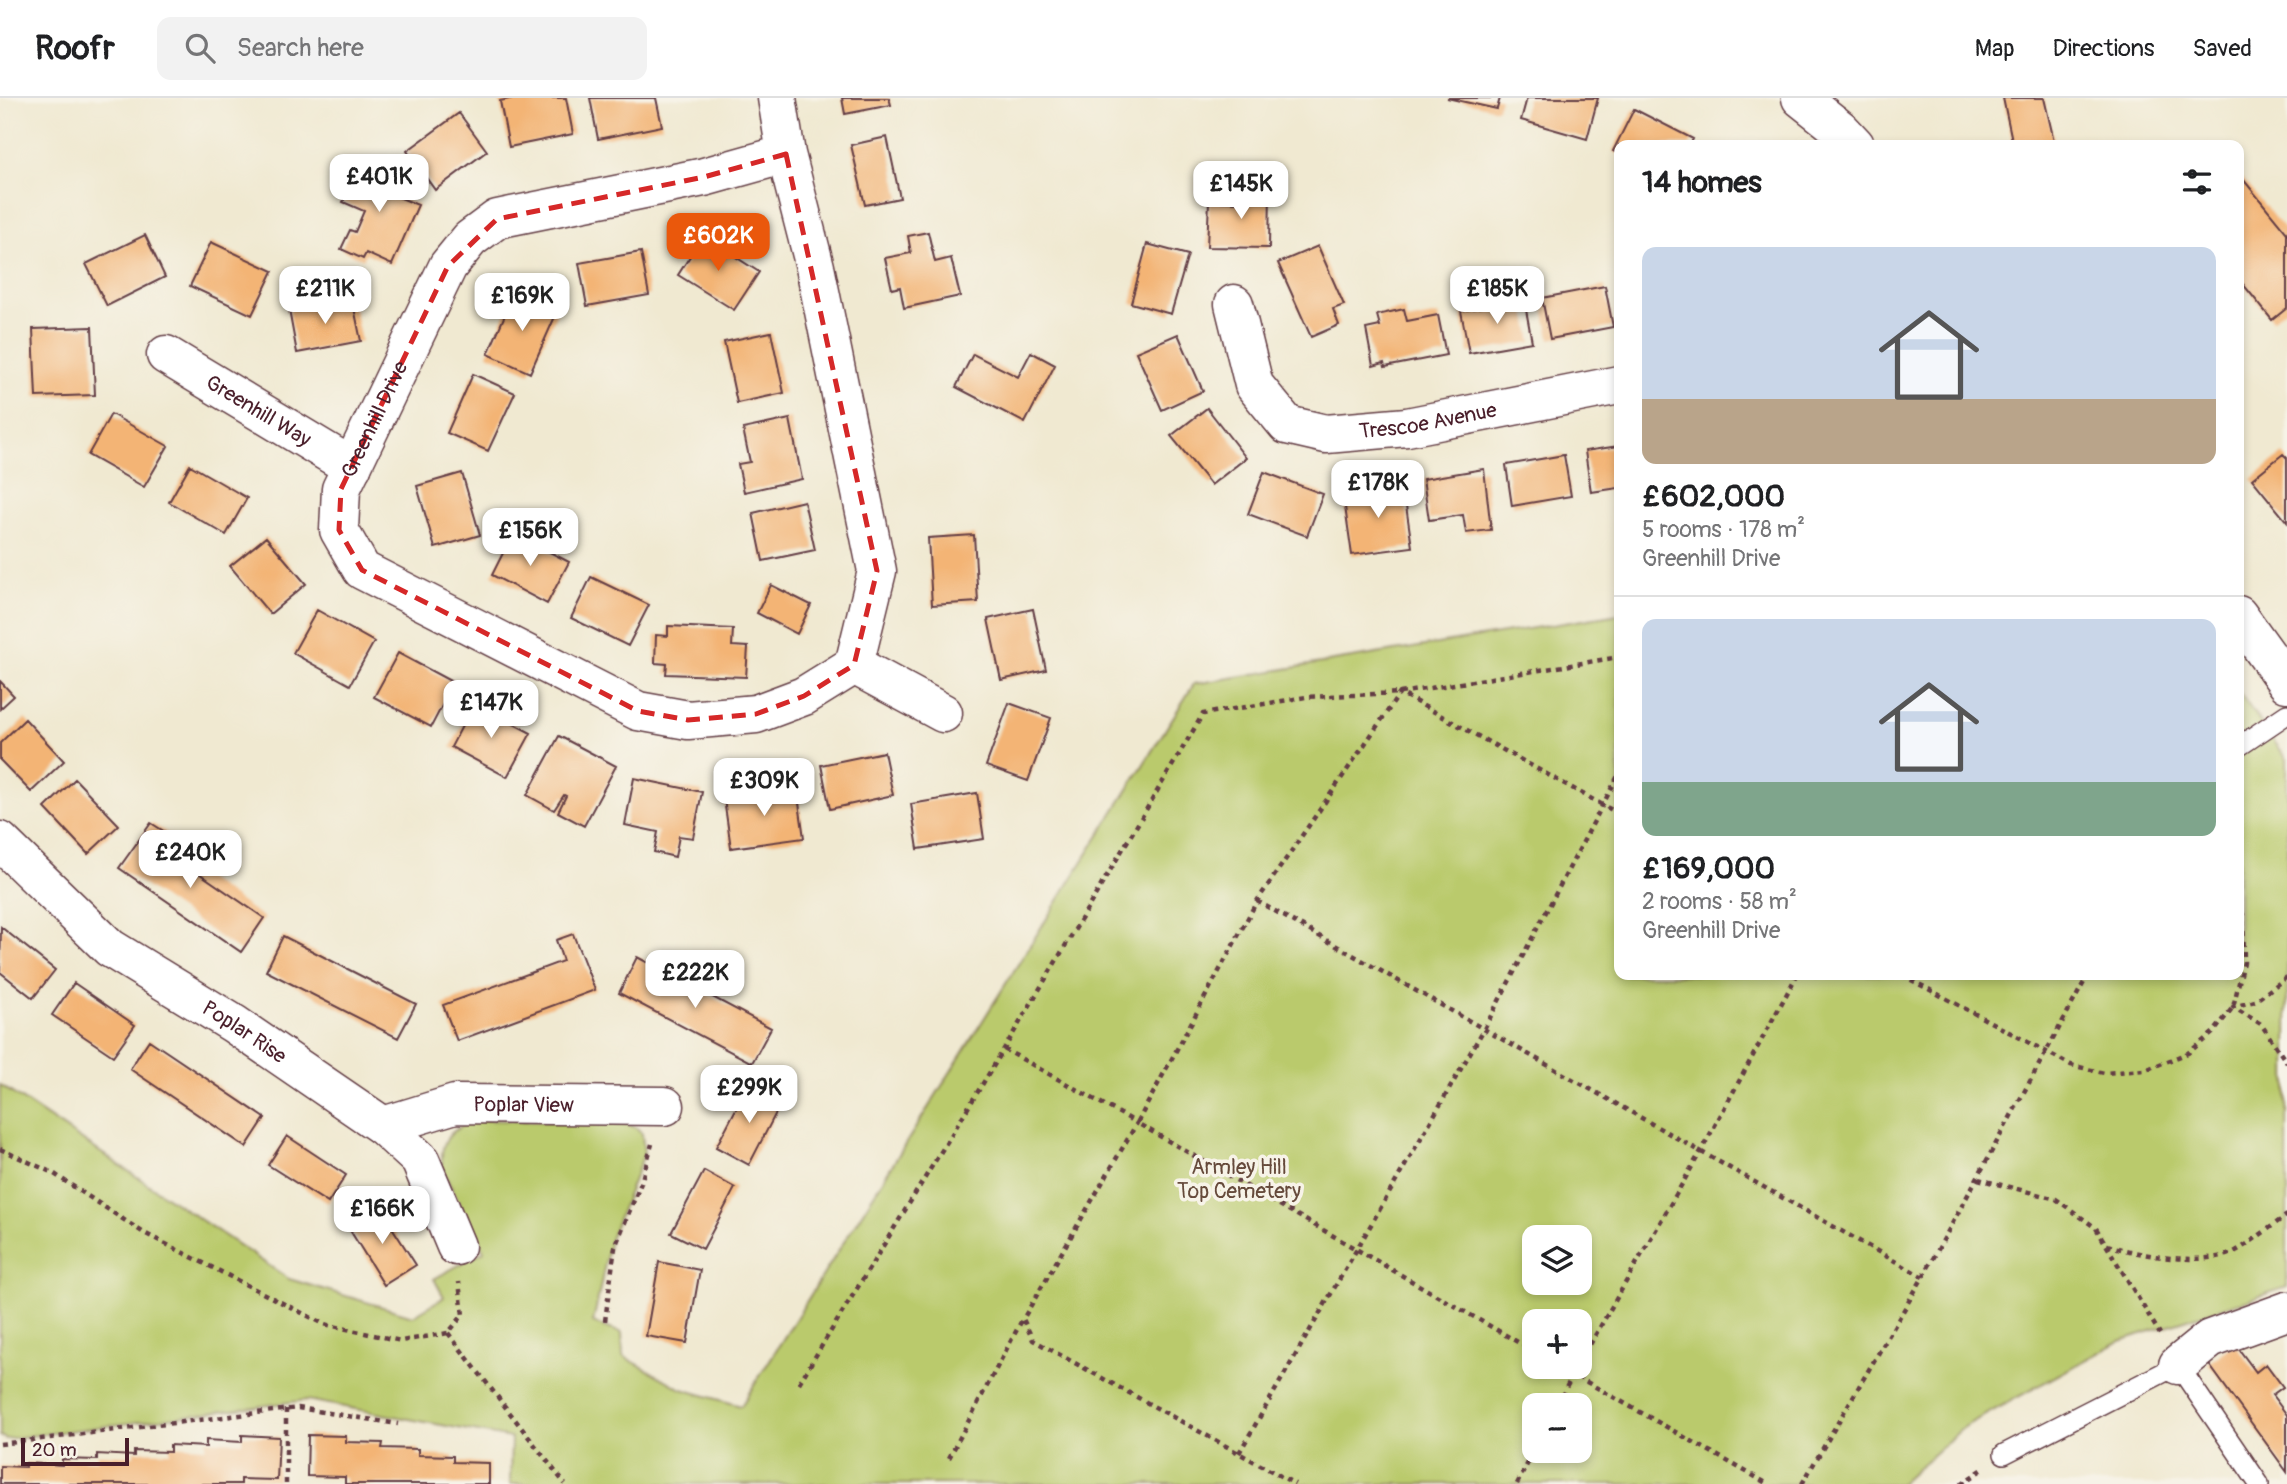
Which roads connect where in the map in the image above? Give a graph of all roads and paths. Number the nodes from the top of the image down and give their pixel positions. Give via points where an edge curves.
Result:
1 (776, 98) edge
2 (1801, 98) edge
3 (1850, 140) edge
4 (786, 154) junction
5 (1234, 304) dead end
6 (166, 355) dead end
7 (1614, 386) edge
8 (352, 467) junction
9 (2244, 623) edge
10 (1614, 658) edge
11 (854, 665) junction
12 (2287, 683) edge
13 (1400, 693) junction
14 (943, 713) dead end
15 (2287, 714) edge
16 (2244, 743) edge
17 (1614, 783) edge
18 (1602, 804) junction
19 (1614, 811) edge
20 (0, 841) edge
21 (1257, 901) junction
22 (2287, 977) edge
23 (1794, 980) edge
24 (1912, 980) edge
25 (2085, 980) edge
26 (2240, 980) edge
27 (2233, 1007) junction
28 (1484, 1028) junction
29 (1004, 1049) junction
30 (2048, 1051) junction
31 (2287, 1063) edge
32 (661, 1106) joint
33 (1137, 1123) junction
34 (383, 1126) junction
35 (0, 1149) edge
36 (1701, 1151) junction
37 (1978, 1179) junction
38 (2287, 1215) edge
39 (2107, 1245) junction
40 (456, 1246) joint
41 (1355, 1248) junction
42 (1923, 1277) junction
43 (2287, 1311) edge
44 (1023, 1319) junction
45 (605, 1321) dead end
46 (448, 1333) junction
47 (1592, 1341) edge
48 (1522, 1344) edge
49 (2178, 1365) junction
50 (1582, 1379) edge
51 (799, 1383) dead end
52 (286, 1409) junction
53 (398, 1424) dead end
54 (0, 1444) edge
55 (1239, 1453) junction
56 (2004, 1454) dead end
57 (949, 1458) dead end
58 (1528, 1463) edge
59 (286, 1484) edge
60 (565, 1484) edge
61 (1295, 1484) edge
62 (1517, 1484) edge
63 (1769, 1484) edge
64 (1802, 1484) edge
65 (2259, 1484) edge

1 - 4 street
2 - 3 street
4 - 8 street, Greenhill Drive via 704,177 497,219 470,239 448,266
4 - 11 street via 815,267 877,570
5 - 7 street, Trescoe Avenue via 1254,385 1287,425 1326,435 1407,427
6 - 8 street, Greenhill Way
8 - 11 street, Greenhill Drive via 341,489 339,530 362,570 638,711 688,720 756,714 804,696
9 - 12 street
10 - 13 path
11 - 14 street
13 - 18 path
13 - 21 path
13 - 29 path via 1306,698 1203,715
15 - 16 lane
17 - 18 path
18 - 19 path
18 - 28 path
20 - 34 street, Poplar Rise via 110,948 234,1024
21 - 28 path
21 - 33 path
22 - 27 path via 2255,1001
23 - 36 path
24 - 30 path
25 - 30 path
26 - 27 path
27 - 30 path via 2214,1032 2188,1053 2145,1070 2104,1073 2071,1065
27 - 31 path via 2261,1024
28 - 36 path
28 - 41 path
29 - 33 path
29 - 51 path
30 - 37 path
32 - 34 street, Poplar View via 455,1104
32 - 45 path via 644,1171 615,1247
33 - 41 path
33 - 44 path
34 - 40 street, Poplar Rise via 420,1160
35 - 46 path via 53,1173 144,1233 324,1324 401,1341
36 - 42 path
36 - 47 path
37 - 39 path via 2056,1199 2096,1228
37 - 42 path
38 - 39 path via 2229,1255 2184,1258
39 - 49 path
40 - 46 path via 463,1315
41 - 48 path
41 - 55 path
42 - 64 path
43 - 49 street via 2210,1339
44 - 55 path via 1033,1340
44 - 57 path
46 - 60 path
49 - 56 lane
49 - 65 lane
50 - 63 path
52 - 53 path
52 - 54 path
52 - 59 path
55 - 61 path
58 - 62 path

